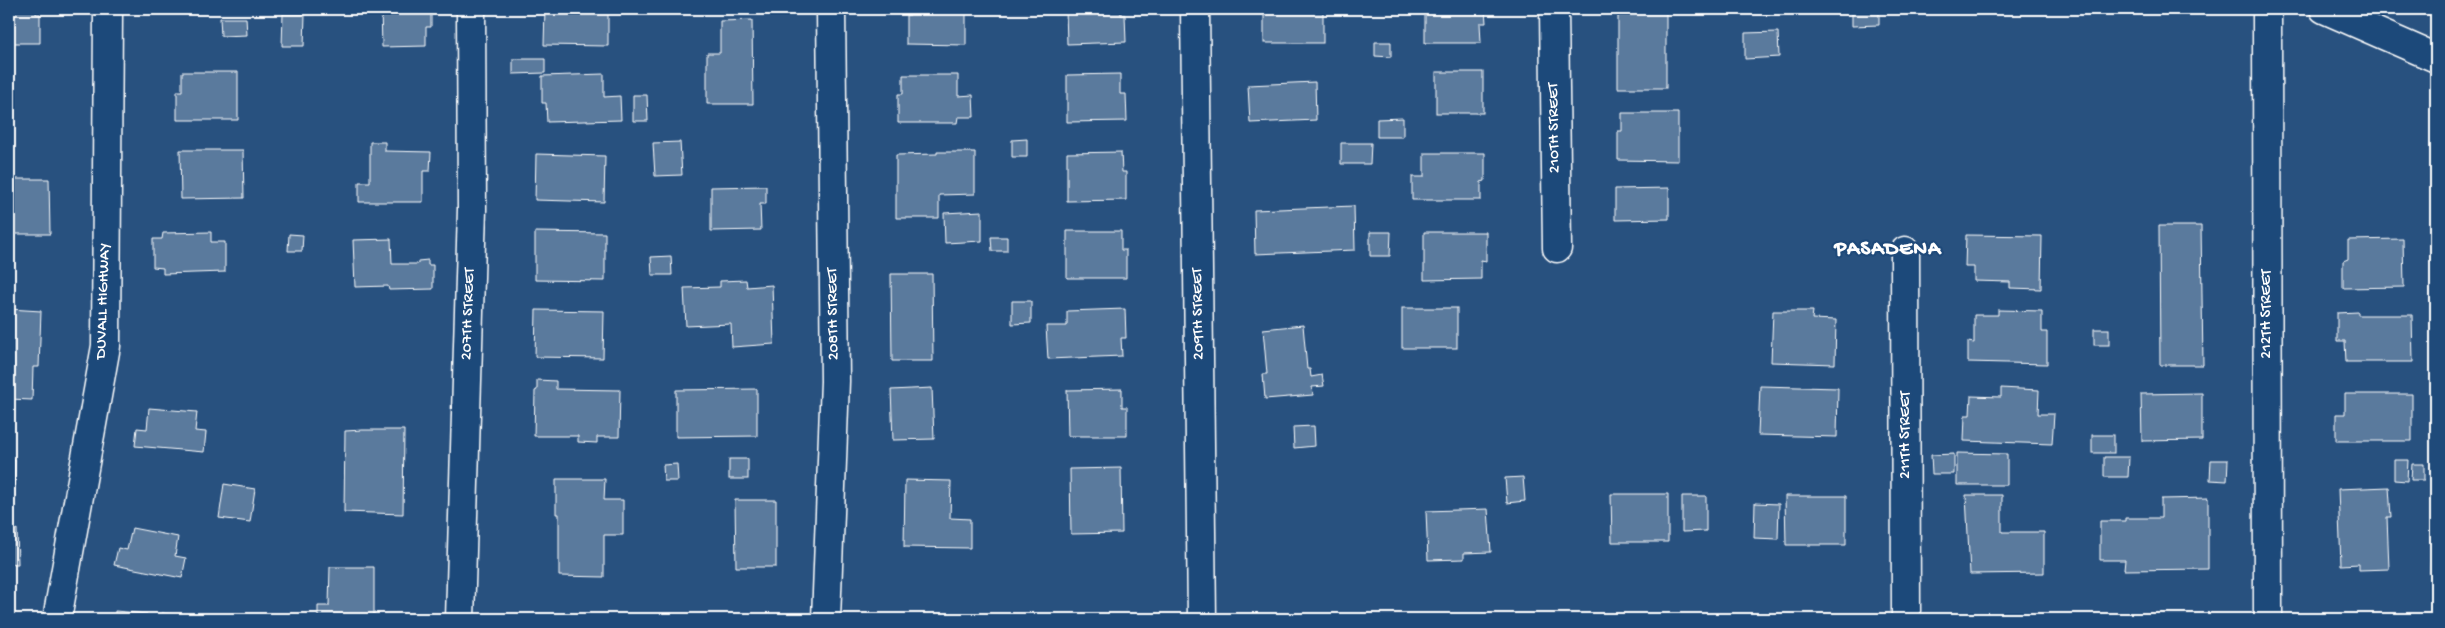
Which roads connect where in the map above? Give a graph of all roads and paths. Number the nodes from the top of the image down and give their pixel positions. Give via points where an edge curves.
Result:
1 (108, 9) edge
2 (471, 9) edge
3 (831, 9) edge
4 (1195, 9) edge
5 (1554, 9) edge
6 (2267, 9) edge
7 (2324, 9) edge
8 (2436, 58) edge
9 (1557, 248) dead end
10 (1905, 251) dead end
11 (57, 619) edge
12 (460, 619) edge
13 (826, 619) edge
14 (1202, 619) edge
15 (1906, 619) edge
16 (2268, 619) edge

1 - 11 street, DUVALL HIGHWAY via 106,346
2 - 12 street, 207TH STREET via 472,210
3 - 13 street, 208TH STREET via 835,381
4 - 14 street, 209TH STREET
5 - 9 street, 210TH STREET
6 - 16 street, 212TH STREET
7 - 8 street
10 - 15 street, 211TH STREET

